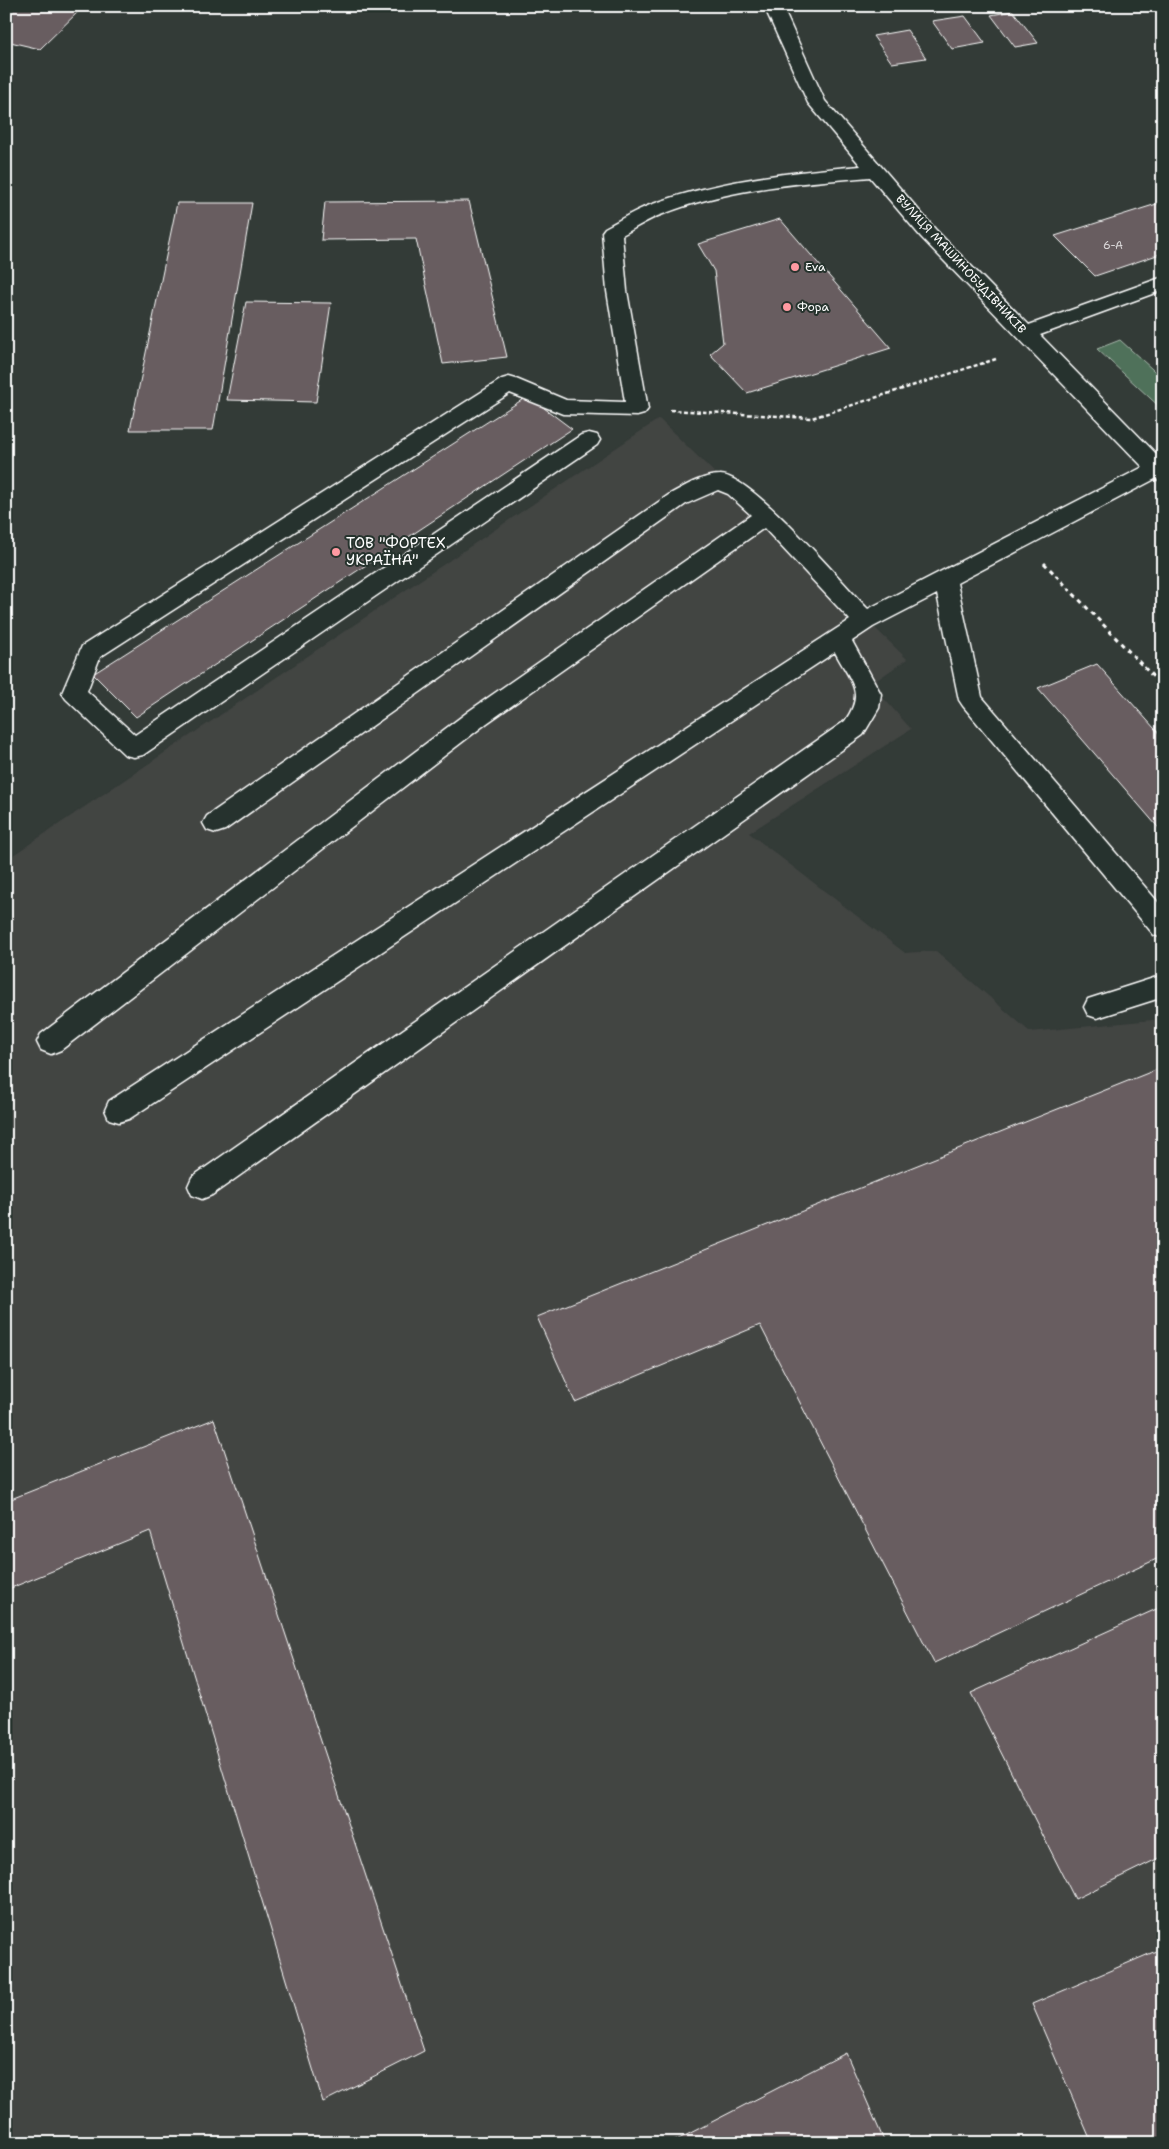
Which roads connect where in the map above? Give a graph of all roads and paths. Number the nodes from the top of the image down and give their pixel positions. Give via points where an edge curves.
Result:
1 (774, 6) edge
2 (875, 170) junction
3 (1163, 283) edge
4 (1026, 334) junction
5 (996, 358) dead end
6 (637, 409) junction
7 (589, 440) dead end
8 (1160, 471) edge
9 (766, 516) junction
10 (1021, 540) junction
11 (945, 579) junction
12 (866, 620) junction
13 (838, 638) junction
14 (1163, 687) edge
15 (216, 823) dead end
16 (1163, 928) edge
17 (1163, 986) edge
18 (1097, 1007) dead end
19 (51, 1042) dead end
20 (119, 1110) dead end
21 (202, 1186) dead end

1 - 2 street, ВУЛИЦЯ МАШИНОБУДІВНИКІВ via 817,103
2 - 4 street, ВУЛИЦЯ МАШИНОБУДІВНИКІВ via 928,232
2 - 6 street via 721,191 656,209 612,232 616,291
3 - 4 street
4 - 8 street, ВУЛИЦЯ МАШИНОБУДІВНИКІВ
5 - 6 path via 812,418
6 - 7 street via 563,407 509,384 90,652 74,694 134,748
8 - 10 street
9 - 12 street
9 - 15 street via 736,489 720,482 678,499
9 - 19 street via 478,717
10 - 11 street
10 - 14 path
11 - 12 street
11 - 16 street via 971,700
12 - 13 street
13 - 20 street
13 - 21 street via 869,694 866,708 854,728
17 - 18 street

